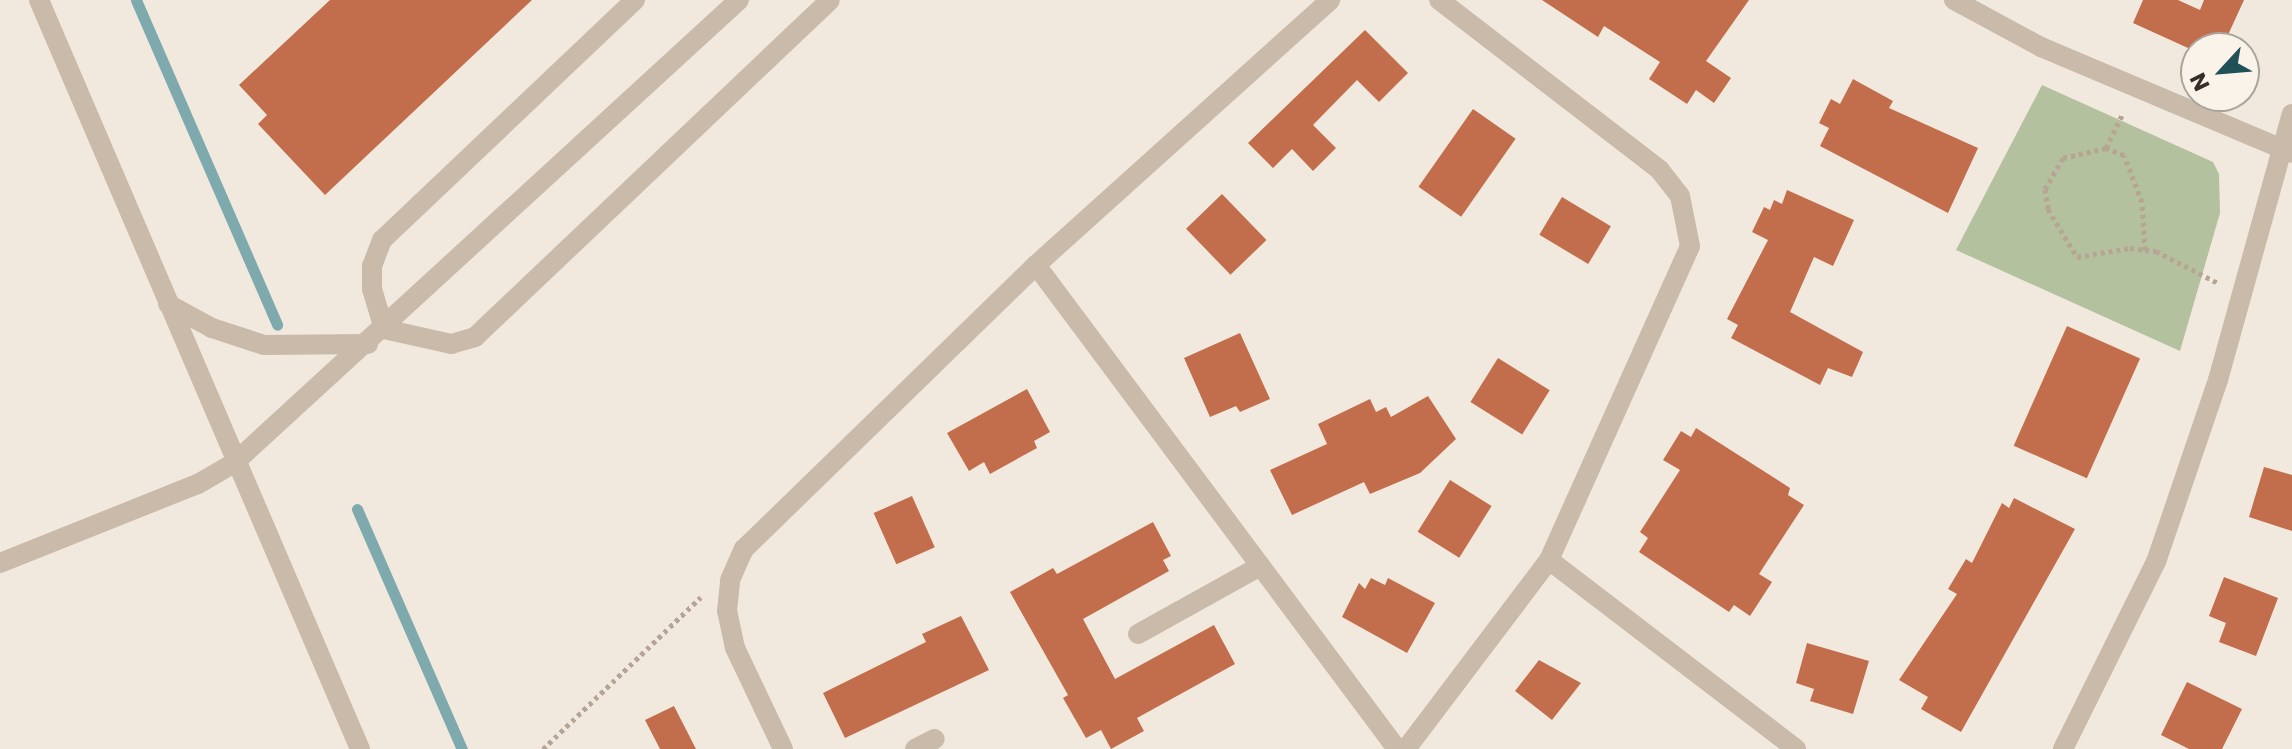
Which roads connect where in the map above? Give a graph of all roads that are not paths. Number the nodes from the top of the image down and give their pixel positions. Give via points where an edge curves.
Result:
1 (39, 0) edge
2 (635, 0) edge
3 (739, 0) edge
4 (830, 0) edge
5 (1330, 0) edge
6 (1439, 0) edge
7 (1954, 0) edge
8 (2292, 114) edge
9 (2288, 151) edge
10 (1036, 265) junction
11 (168, 304) junction
12 (384, 329) junction
13 (368, 344) junction
14 (234, 463) junction
15 (1549, 560) junction
16 (0, 563) edge
17 (1260, 566) junction
18 (1138, 634) dead end
19 (935, 739) dead end
20 (360, 749) edge
21 (783, 749) edge
22 (915, 749) edge
23 (1397, 749) edge
24 (1406, 749) edge
25 (1796, 749) edge
26 (2063, 749) edge

1 - 11 street
2 - 12 street via 382,240 372,266 372,289
3 - 12 street
4 - 12 street via 475,337 451,344
5 - 10 street
6 - 15 street via 1660,170 1680,196 1688,222 1690,246 1673,290
7 - 9 street via 2135,89
8 - 9 street
9 - 26 street via 2156,562
10 - 17 street
10 - 21 street via 744,549 730,580 727,611 735,648
11 - 13 street via 212,328 264,345
11 - 14 street
12 - 13 street
13 - 14 street
14 - 16 street via 198,484
14 - 20 street
15 - 24 street
15 - 25 street
17 - 18 street
17 - 23 street
19 - 22 street

